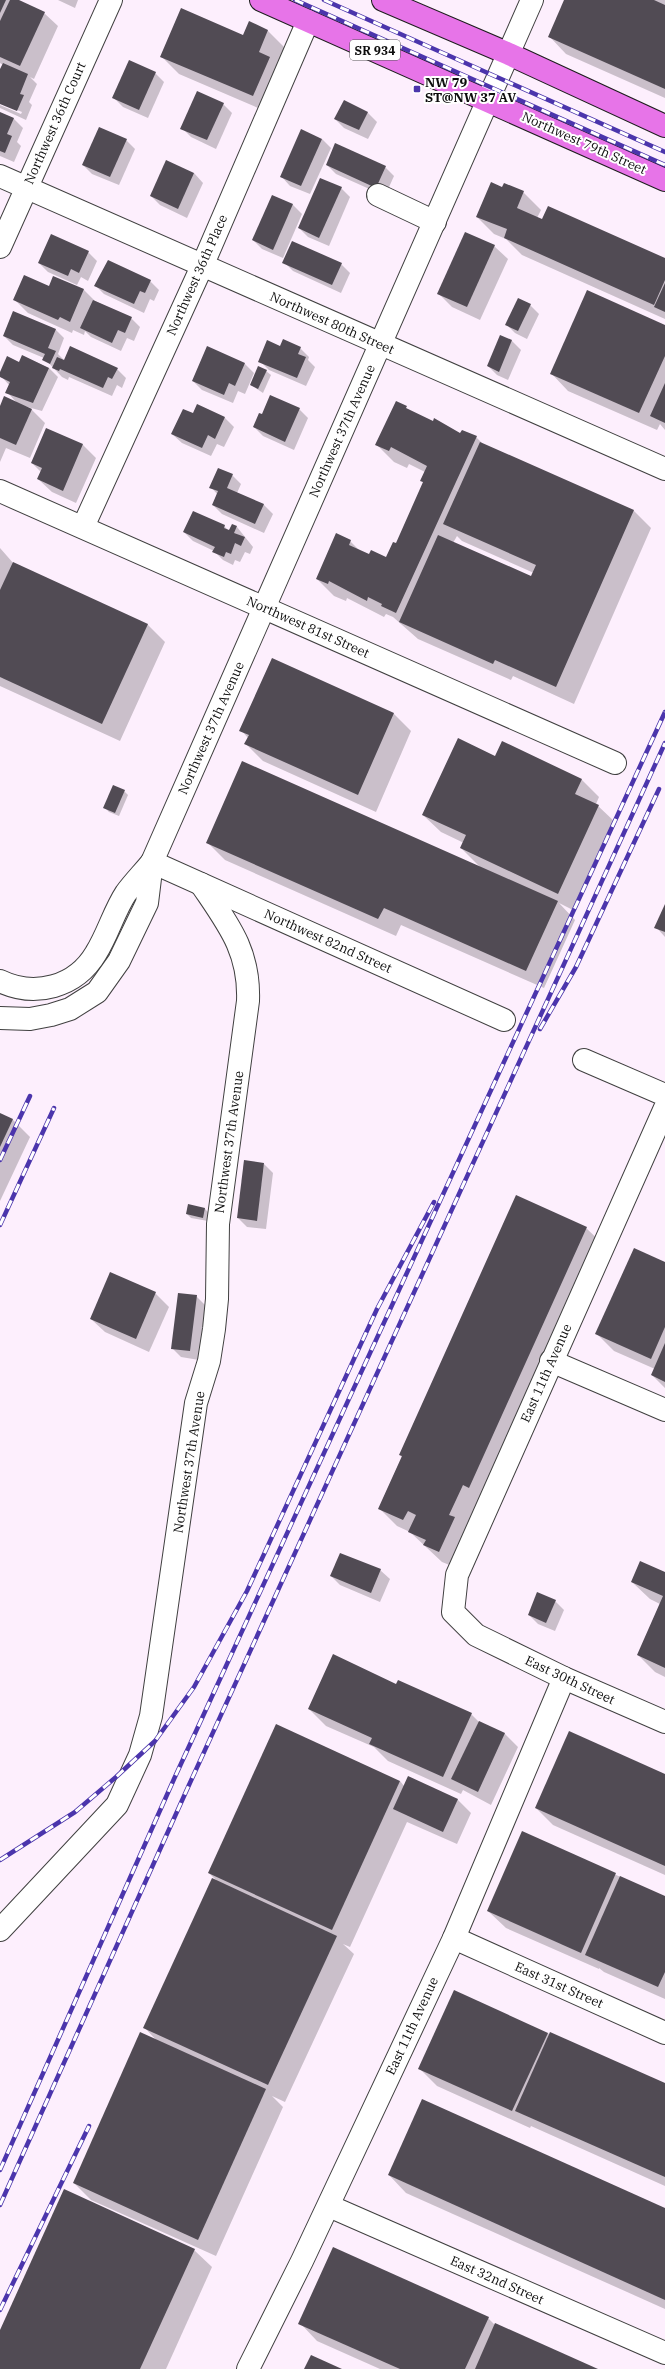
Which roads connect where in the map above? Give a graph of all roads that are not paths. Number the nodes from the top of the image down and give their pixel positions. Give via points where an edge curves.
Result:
1 (111, 0) edge
2 (261, 0) edge
3 (383, 0) edge
4 (532, 0) edge
5 (308, 20) junction
6 (509, 54) junction
7 (488, 100) junction
8 (665, 126) edge
9 (0, 176) edge
10 (665, 180) edge
11 (26, 187) junction
12 (378, 195) dead end
13 (435, 222) junction
14 (0, 247) edge
15 (203, 264) junction
16 (381, 345) junction
17 (665, 469) edge
18 (0, 491) edge
19 (83, 527) junction
20 (264, 608) junction
21 (615, 763) dead end
22 (152, 862) junction
23 (201, 884) junction
24 (0, 981) edge
25 (0, 1018) edge
26 (504, 1020) dead end
27 (584, 1060) dead end
28 (665, 1095) edge
29 (665, 1108) edge
30 (551, 1360) junction
31 (665, 1410) edge
32 (476, 1635) joint
33 (564, 1678) junction
34 (665, 1722) edge
35 (0, 1930) edge
36 (454, 1938) junction
37 (665, 2033) edge
38 (328, 2206) junction
39 (665, 2354) edge
40 (248, 2369) edge

1 - 11 street, Northwest 36th Court
2 - 5 main road, Northwest 79th Street / SR 934
3 - 6 main road
4 - 6 street, Northwest 37th Avenue
5 - 7 main road, Northwest 79th Street / SR 934
5 - 15 street, Northwest 36th Place
6 - 7 street, Northwest 37th Avenue
6 - 8 main road
7 - 10 main road, Northwest 79th Street / SR 934
7 - 13 street, Northwest 37th Avenue
9 - 11 street, Northwest 80th Street
11 - 14 street, Northwest 36th Court
11 - 15 street, Northwest 80th Street
12 - 13 street
13 - 16 street, Northwest 37th Avenue
15 - 16 street, Northwest 80th Street
15 - 19 street, Northwest 36th Place
16 - 17 street, Northwest 80th Street
16 - 20 street, Northwest 37th Avenue
18 - 19 street, Northwest 81st Street
19 - 20 street, Northwest 81st Street
20 - 21 street, Northwest 81st Street
20 - 22 street, Northwest 37th Avenue
22 - 23 street, Northwest 82nd Street
22 - 24 street, Northwest 37th Avenue via 126,893 97,953 78,974 63,984 44,989 26,989
22 - 25 street, Northwest 37th Avenue via 147,903 119,961 104,985 88,998 60,1013 30,1019
23 - 26 street, Northwest 82nd Street
23 - 35 street, Northwest 37th Avenue via 243,954 248,978 248,1001 218,1224 214,1329 209,1360 196,1403 151,1716 140,1755 117,1805
27 - 28 street
29 - 30 street, East 11th Avenue
30 - 31 street
30 - 32 street, East 11th Avenue via 457,1575 453,1612
32 - 33 street, East 30th Street
33 - 34 street, East 30th Street
33 - 36 street, East 11th Avenue
36 - 37 street, East 31st Street
36 - 38 street, East 11th Avenue
38 - 39 street, East 32nd Street
38 - 40 street, East 11th Avenue

